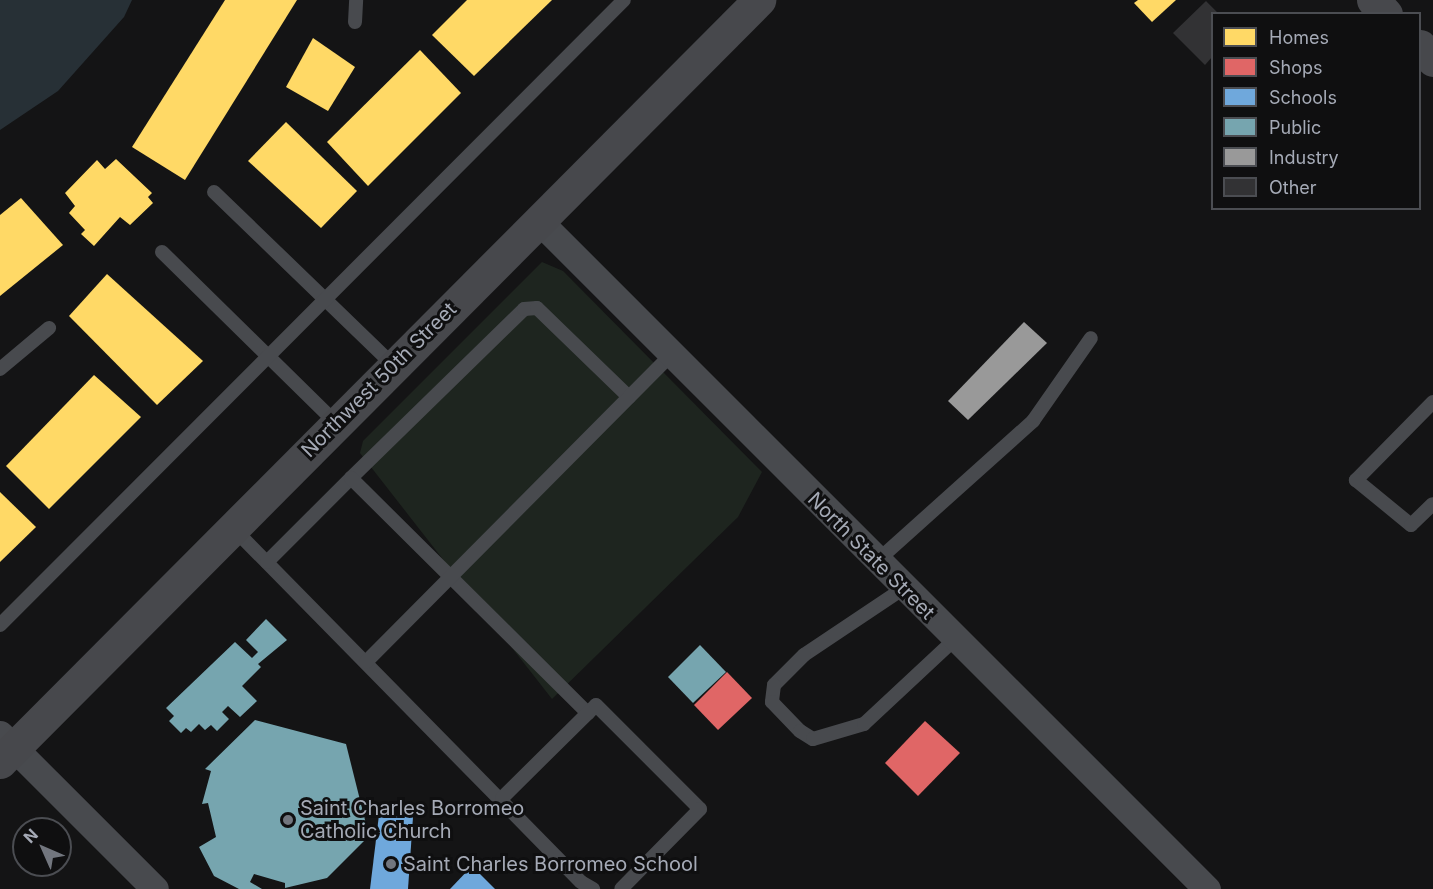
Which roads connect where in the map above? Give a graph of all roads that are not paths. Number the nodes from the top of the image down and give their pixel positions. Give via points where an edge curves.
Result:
1 (356, 0) edge
2 (624, 0) edge
3 (1373, 0) edge
4 (753, 2) edge
5 (1384, 12) edge
6 (355, 22) dead end
7 (1421, 48) edge
8 (1433, 60) edge
9 (214, 192) dead end
10 (538, 220) junction
11 (162, 252) dead end
12 (325, 300) junction
13 (49, 328) dead end
14 (1091, 338) dead end
15 (671, 355) junction
16 (268, 357) junction
17 (394, 366) junction
18 (0, 369) edge
19 (629, 397) junction
20 (1433, 402) edge
21 (336, 423) junction
22 (351, 478) junction
23 (1433, 504) edge
24 (231, 526) junction
25 (877, 561) junction
26 (267, 562) junction
27 (451, 576) junction
28 (904, 588) junction
29 (0, 625) edge
30 (955, 639) junction
31 (366, 662) junction
32 (588, 713) junction
33 (5, 748) edge
34 (502, 798) junction
35 (1203, 888) edge
36 (155, 889) edge
37 (593, 889) edge
38 (621, 889) edge

1 - 6 lane
2 - 12 lane
3 - 5 main road
4 - 10 main road, Northwest 50th Street
7 - 8 main road
9 - 12 lane
10 - 15 street, North State Street
10 - 17 main road, Northwest 50th Street
11 - 16 lane
12 - 16 lane
12 - 17 lane
13 - 18 lane
14 - 25 lane via 1033,421
15 - 19 lane
15 - 25 street, North State Street
16 - 21 lane
16 - 29 lane
17 - 21 main road, Northwest 50th Street
19 - 22 lane via 537,308 524,309
19 - 27 lane
20 - 23 lane via 1356,480 1412,525
21 - 24 main road, Northwest 50th Street
22 - 26 lane
22 - 27 lane
24 - 26 lane
24 - 33 main road, Northwest 50th Street
25 - 28 street, North State Street
26 - 31 lane
27 - 31 lane
27 - 32 lane
28 - 30 street, North State Street
28 - 30 lane via 804,655 774,685 772,702 800,731 813,740 864,724
30 - 35 street, North State Street
31 - 34 lane
32 - 34 lane
32 - 38 lane via 596,705 700,809
33 - 36 street
34 - 37 lane via 581,882

